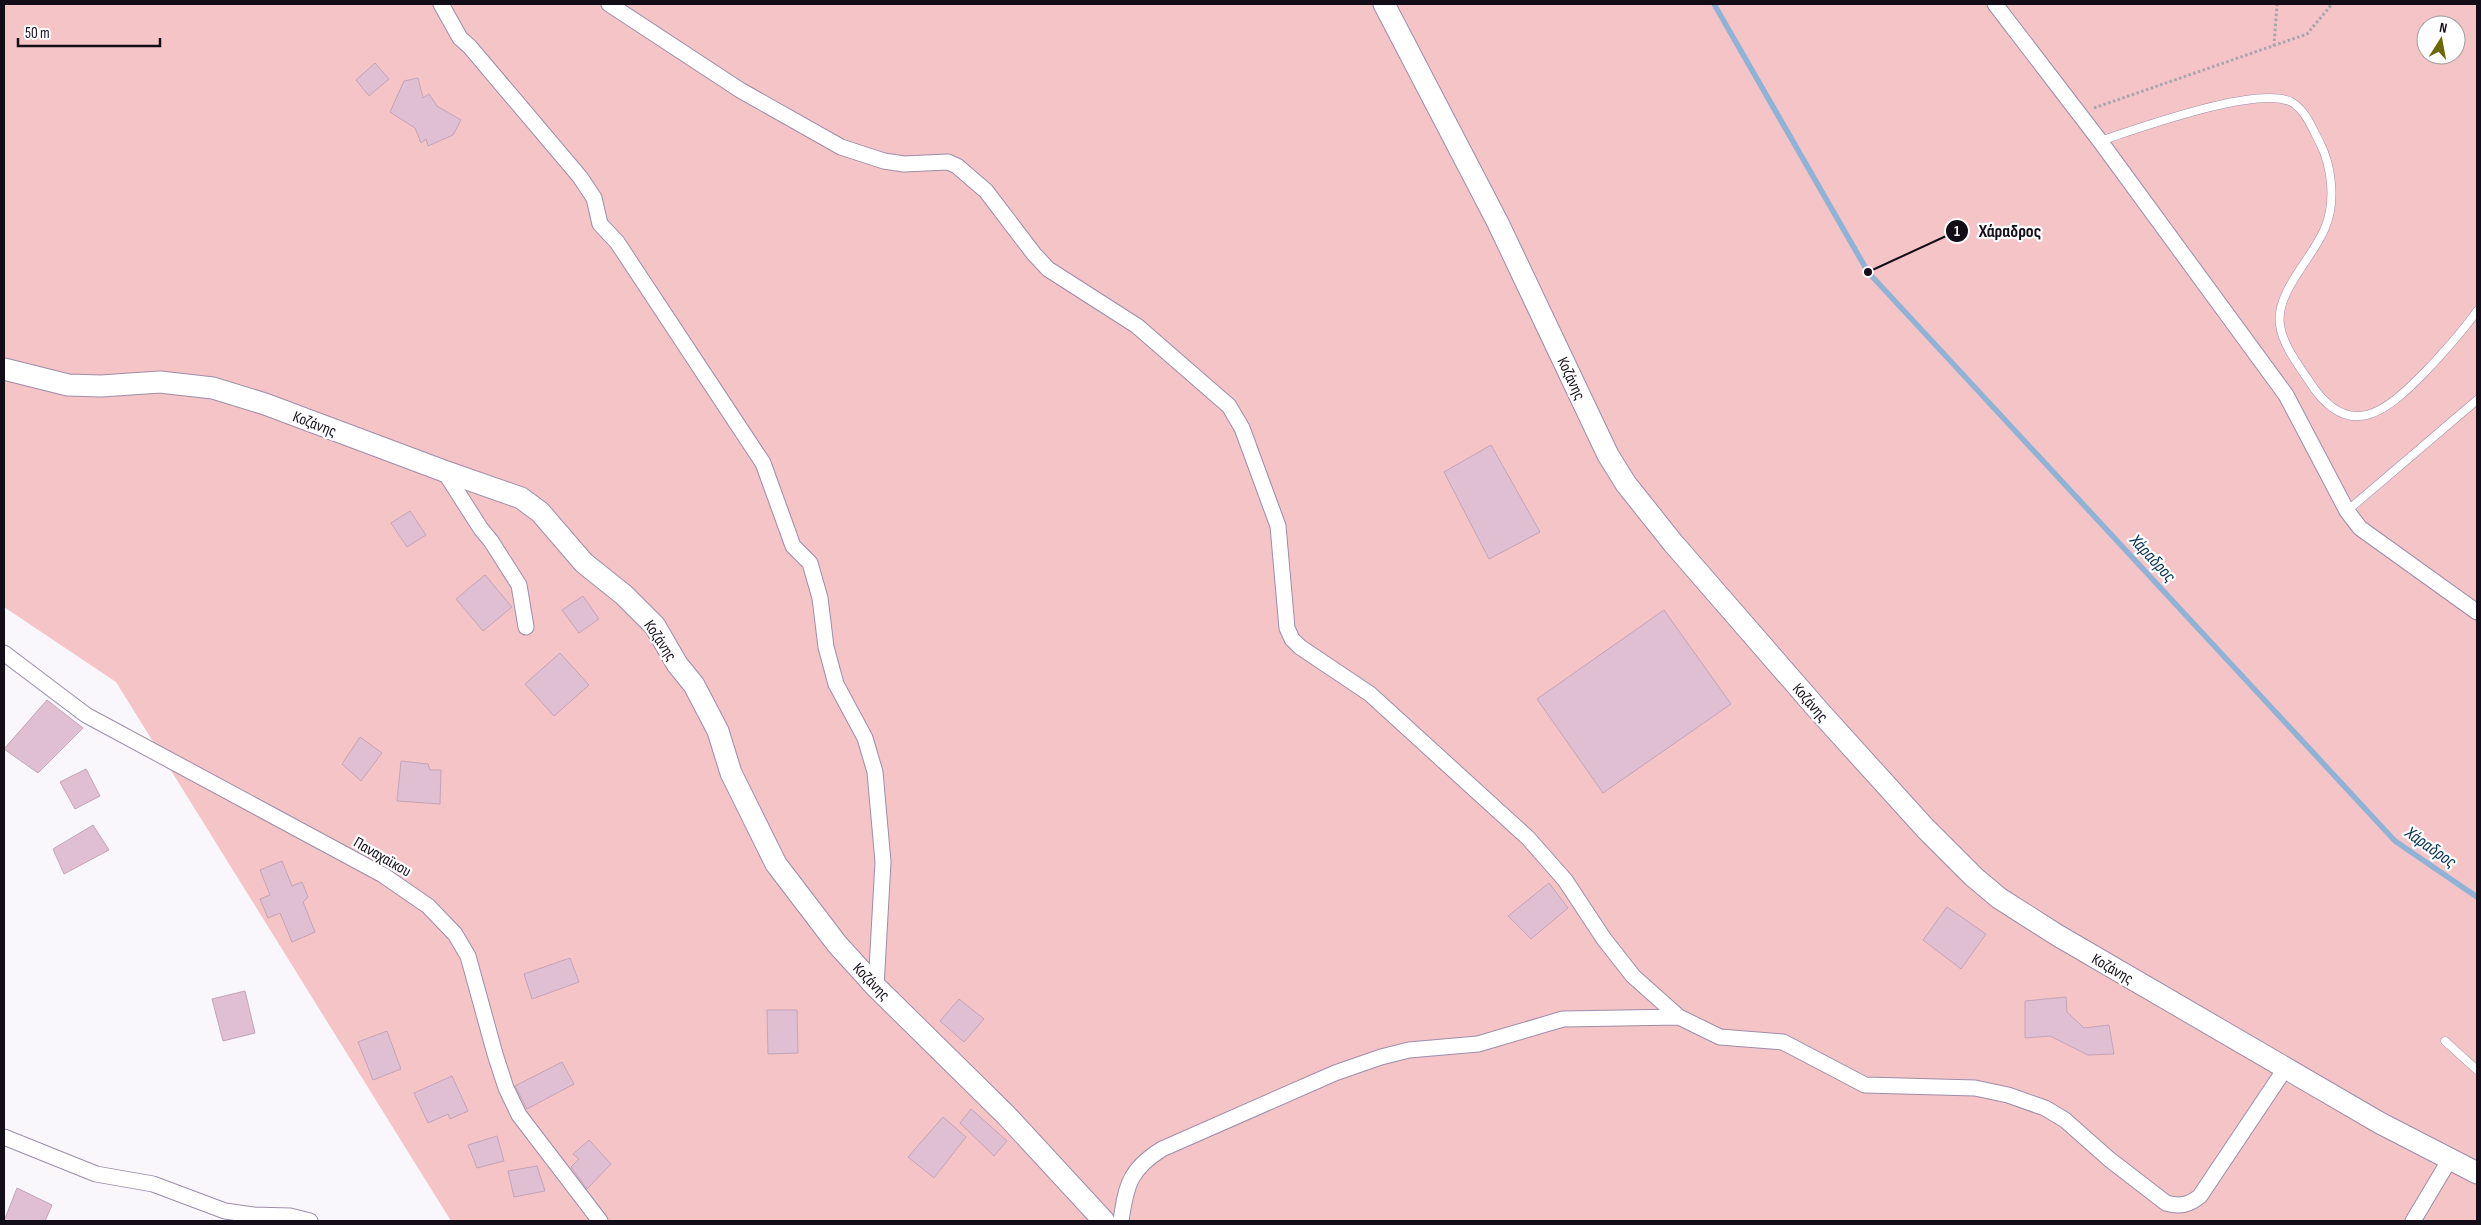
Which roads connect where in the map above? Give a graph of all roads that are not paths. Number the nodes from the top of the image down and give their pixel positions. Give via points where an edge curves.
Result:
1 (441, 4) edge
2 (609, 4) edge
3 (1384, 4) edge
4 (1995, 4) edge
5 (2100, 141) junction
6 (2477, 310) edge
7 (4, 369) edge
8 (2477, 400) edge
9 (444, 472) junction
10 (2347, 511) junction
11 (2477, 612) edge
12 (526, 627) dead end
13 (4, 653) edge
14 (876, 987) junction
15 (1679, 1017) junction
16 (2445, 1041) dead end
17 (2285, 1069) junction
18 (2477, 1070) edge
19 (4, 1137) edge
20 (2450, 1160) junction
21 (2477, 1173) edge
22 (596, 1220) edge
23 (310, 1221) edge
24 (1104, 1221) edge
25 (1121, 1221) edge
26 (2413, 1221) edge

1 - 14 street via 460,38 514,98 594,198 600,224 617,242 763,463 793,546 810,563 836,684 865,738 875,772 883,862
2 - 15 street via 740,90 841,147 884,161 904,164 948,162 957,166 986,191 1048,269 1137,326 1229,406 1242,428 1278,526 1287,628 1292,639 1314,659 1370,694 1528,838 1565,880 1633,976
3 - 17 street, Κοζάνης via 1498,222 1608,455 1626,484 1673,543 1819,711 1974,877 1999,898 2057,935
4 - 5 street
5 - 6 lane via 2206,108 2266,97 2287,99 2302,110 2323,150 2331,198 2327,225 2319,243 2281,304 2280,326 2287,346 2316,391 2334,410 2357,416 2371,414 2400,398 2450,345
5 - 10 street via 2286,395
7 - 9 street, Κοζάνης via 68,385 160,382 213,388 265,404
8 - 10 lane
9 - 12 street via 519,585
9 - 14 street, Κοζάνης via 521,498 540,512 584,563 624,595 655,626 677,664 694,685 718,731 731,773 776,864 837,944
10 - 11 street via 2374,539
13 - 22 street, Παναχαϊκου via 86,715 383,876 436,913 455,934 468,956 495,1054 519,1115
14 - 24 street, Κοζάνης via 1007,1116
15 - 17 street via 1720,1037 1789,1044 1865,1085 1975,1088 2045,1108 2065,1120 2166,1203 2175,1206 2184,1206 2200,1196
15 - 25 street via 1563,1019 1478,1044 1409,1050 1335,1073 1162,1149 1143,1161 1125,1191
16 - 18 lane
17 - 20 street, Κοζάνης
19 - 23 street via 96,1174 153,1184 225,1211 290,1216
20 - 21 street, Κοζάνης
20 - 26 street

